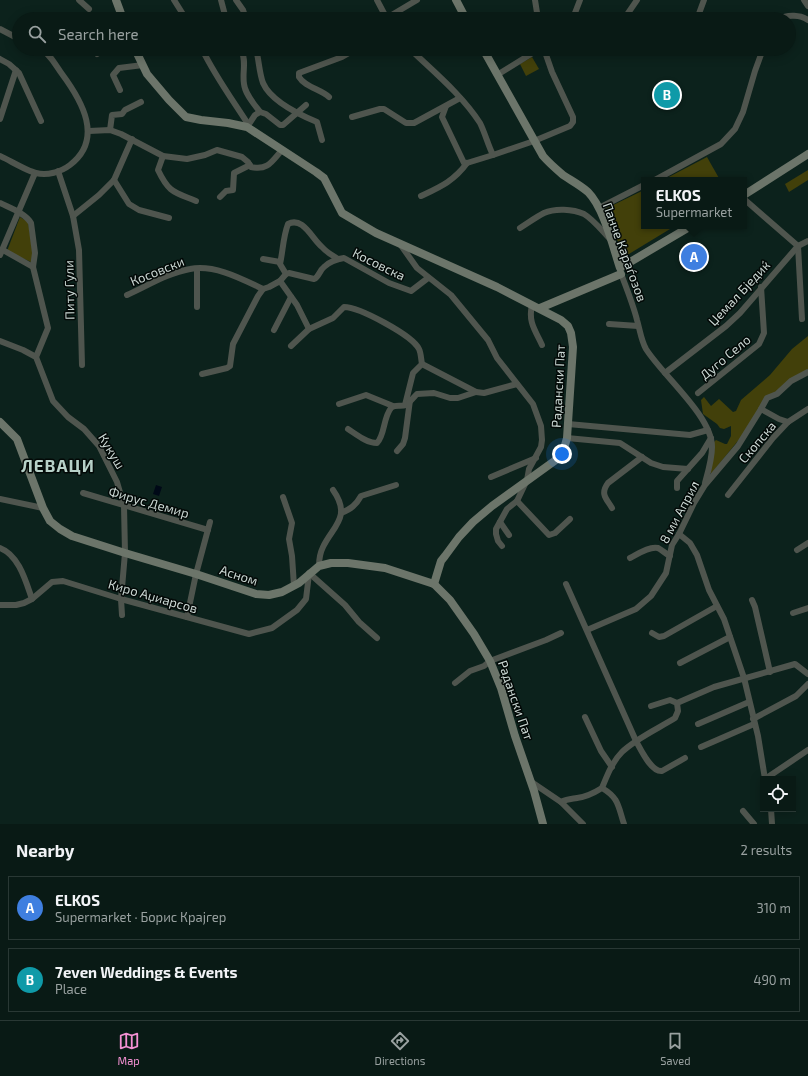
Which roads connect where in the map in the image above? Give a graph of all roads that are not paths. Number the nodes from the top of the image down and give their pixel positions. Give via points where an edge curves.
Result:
1 (79, 0) edge
2 (116, 0) edge
3 (174, 0) edge
4 (220, 0) edge
5 (236, 0) edge
6 (377, 0) edge
7 (417, 0) edge
8 (456, 0) edge
9 (535, 0) edge
10 (580, 0) edge
11 (637, 0) edge
12 (704, 0) edge
13 (804, 0) edge
14 (808, 6) edge
15 (89, 9) dead end
16 (118, 12) edge
17 (182, 12) edge
18 (224, 12) edge
19 (244, 12) edge
20 (383, 12) edge
21 (397, 12) edge
22 (462, 12) edge
23 (537, 12) edge
24 (575, 12) edge
25 (629, 12) edge
26 (699, 12) edge
27 (796, 16) edge
28 (808, 20) edge
29 (0, 29) edge
30 (12, 35) edge
31 (47, 56) edge
32 (138, 56) edge
33 (206, 56) edge
34 (244, 56) edge
35 (257, 56) edge
36 (344, 56) edge
37 (417, 56) edge
38 (487, 56) edge
39 (528, 56) edge
40 (546, 56) edge
41 (760, 56) edge
42 (0, 59) edge
43 (143, 65) junction
44 (16, 70) junction
45 (497, 75) junction
46 (120, 90) dead end
47 (328, 97) dead end
48 (460, 98) junction
49 (141, 102) dead end
50 (306, 105) dead end
51 (446, 106) junction
52 (260, 112) junction
53 (297, 114) junction
54 (352, 117) dead end
55 (0, 119) edge
56 (41, 120) dead end
57 (248, 126) junction
58 (110, 130) junction
59 (89, 131) junction
60 (132, 139) junction
61 (322, 140) dead end
62 (534, 141) junction
63 (282, 150) junction
64 (808, 154) edge
65 (493, 155) junction
66 (0, 156) edge
67 (163, 156) junction
68 (467, 163) junction
69 (250, 165) junction
70 (58, 171) junction
71 (35, 173) junction
72 (661, 177) edge
73 (114, 180) junction
74 (641, 187) edge
75 (747, 193) edge
76 (421, 196) dead end
77 (220, 197) dead end
78 (196, 201) dead end
79 (747, 202) edge
80 (0, 203) edge
81 (599, 208) junction
82 (19, 212) junction
83 (73, 216) junction
84 (169, 218) dead end
85 (520, 228) dead end
86 (686, 229) edge
87 (808, 240) edge
88 (611, 241) junction
89 (400, 242) junction
90 (798, 246) junction
91 (1, 253) edge
92 (263, 259) dead end
93 (338, 259) junction
94 (280, 262) junction
95 (33, 267) junction
96 (198, 269) junction
97 (620, 271) junction
98 (286, 274) junction
99 (428, 278) junction
100 (280, 280) junction
101 (761, 287) junction
102 (263, 289) junction
103 (127, 295) dead end
104 (291, 296) junction
105 (198, 306) dead end
106 (536, 307) junction
107 (802, 319) dead end
108 (609, 324) dead end
109 (638, 326) junction
110 (309, 329) junction
111 (274, 330) dead end
112 (0, 341) edge
113 (542, 345) dead end
114 (292, 346) dead end
115 (36, 357) junction
116 (422, 364) junction
117 (82, 365) dead end
118 (808, 372) edge
119 (202, 374) dead end
120 (665, 374) junction
121 (517, 384) junction
122 (476, 392) junction
123 (698, 394) dead end
124 (408, 403) junction
125 (339, 404) dead end
126 (393, 406) junction
127 (761, 409) junction
128 (808, 409) edge
129 (0, 422) edge
130 (788, 422) junction
131 (568, 424) junction
132 (348, 429) dead end
133 (708, 430) junction
134 (567, 438) junction
135 (711, 438) junction
136 (397, 451) dead end
137 (642, 457) junction
138 (536, 458) junction
139 (688, 469) junction
140 (491, 476) dead end
141 (527, 480) junction
142 (396, 485) dead end
143 (705, 485) junction
144 (677, 488) dead end
145 (333, 490) dead end
146 (83, 493) dead end
147 (728, 495) dead end
148 (283, 497) dead end
149 (0, 499) edge
150 (517, 501) junction
151 (124, 506) junction
152 (492, 506) junction
153 (43, 508) junction
154 (612, 508) dead end
155 (507, 509) junction
156 (341, 513) junction
157 (570, 519) dead end
158 (210, 522) dead end
159 (500, 522) junction
160 (208, 530) junction
161 (679, 534) junction
162 (509, 535) dead end
163 (808, 543) edge
164 (502, 546) dead end
165 (0, 548) edge
166 (797, 550) dead end
167 (125, 553) junction
168 (670, 556) junction
169 (630, 558) dead end
170 (319, 566) junction
171 (309, 573) junction
172 (196, 574) junction
173 (434, 584) junction
174 (566, 584) dead end
175 (294, 586) junction
176 (32, 599) junction
177 (121, 599) junction
178 (752, 600) dead end
179 (0, 605) edge
180 (716, 606) junction
181 (808, 608) edge
182 (793, 613) dead end
183 (122, 615) dead end
184 (187, 617) junction
185 (587, 630) junction
186 (561, 633) dead end
187 (652, 633) dead end
188 (730, 637) junction
189 (377, 638) dead end
190 (490, 661) junction
191 (680, 663) dead end
192 (770, 672) junction
193 (808, 674) edge
194 (744, 678) junction
195 (455, 683) dead end
196 (808, 684) edge
197 (749, 702) junction
198 (677, 703) junction
199 (651, 706) dead end
200 (585, 717) dead end
201 (754, 721) junction
202 (698, 724) dead end
203 (636, 742) junction
204 (701, 747) dead end
205 (808, 750) edge
206 (685, 758) dead end
207 (612, 767) junction
208 (764, 776) edge
209 (769, 776) edge
210 (530, 781) junction
211 (602, 788) junction
212 (561, 802) junction
213 (743, 811) dead end
214 (771, 812) edge
215 (543, 824) edge
216 (583, 824) edge
217 (624, 824) edge
218 (754, 824) edge
219 (772, 824) edge

1 - 15 street
2 - 16 street
3 - 17 street
4 - 18 street
5 - 19 street
6 - 20 street
7 - 21 street
8 - 22 street
9 - 23 street
10 - 24 street
11 - 25 street
12 - 26 street
13 - 14 street
27 - 28 street
29 - 30 street
31 - 59 street via 76,96 86,116
32 - 43 street, Радански Пат
33 - 57 street
34 - 52 street via 244,84
35 - 53 street via 262,82 272,96
36 - 47 street via 305,70 298,77
37 - 48 street
38 - 45 street, Панче Караѓозов
39 - 45 street
40 - 62 street via 573,122 570,126
41 - 72 street via 735,129 722,144
42 - 44 street
43 - 46 street via 119,68 113,75
43 - 57 street, Радански Пат via 147,74 186,117
44 - 55 street
44 - 56 street via 22,77
45 - 62 street, Панче Караѓозов
48 - 51 street
48 - 65 street via 480,124
49 - 58 street via 122,114 112,115
50 - 53 street
51 - 54 street via 410,124 384,109
51 - 68 street via 442,116 461,158
52 - 53 street via 280,125
52 - 57 street
53 - 61 street via 317,122
57 - 63 street, Радански Пат
58 - 59 street
58 - 60 street
59 - 70 street via 81,155
60 - 67 street
60 - 73 street
62 - 65 street
62 - 81 street, Панче Караѓозов via 552,166 579,184 590,194
63 - 69 street via 266,167 259,169
63 - 89 street, Радански Пат via 324,178 342,213 376,233
64 - 75 street
65 - 68 street
66 - 71 street
67 - 69 street via 187,159 217,150 242,157
67 - 78 street via 158,170 164,182 171,191
68 - 76 street via 459,174 446,184
69 - 77 street via 234,174 233,190 226,191
70 - 71 street
70 - 83 street, Питу Гули
71 - 82 street
73 - 83 street
73 - 84 street via 129,204 138,210
74 - 81 street
79 - 90 street
80 - 82 street
81 - 88 street, Панче Караѓозов
82 - 91 street
82 - 95 street via 31,223 35,253
83 - 117 street, Питу Гули via 80,250
85 - 88 street via 543,214 564,210 583,214
86 - 97 street
87 - 90 street, Џемал Бједиќ
88 - 97 street, Панче Караѓозов
89 - 99 street, Косовска via 417,268
89 - 106 street, Радански Пат
90 - 101 street, Џемал Бједиќ
90 - 107 street
91 - 95 street
92 - 94 street
93 - 94 street via 321,247 301,224 294,221 288,224
93 - 98 street, Косовска via 324,267 314,279
93 - 99 street, Косовска via 350,260 389,283 411,291
94 - 98 street
95 - 115 street via 48,328
96 - 102 street, Косовски via 228,273
96 - 103 street, Косовски via 190,268 168,276
96 - 105 street
97 - 106 street
97 - 109 street, Панче Караѓозов
98 - 100 street
99 - 121 street, Косовска via 450,295 488,340 497,358
100 - 102 street
100 - 104 street
101 - 120 street, Џемал Бједиќ via 726,326
101 - 123 street, Дуго Село via 764,333 759,344
102 - 119 street via 233,344 230,366
104 - 110 street
104 - 111 street
106 - 113 street via 530,313 531,322
106 - 131 street, Радански Пат via 568,326 572,340
108 - 109 street
109 - 120 street, Панче Караѓозов via 646,349
110 - 114 street
110 - 116 street via 333,318 344,307 349,307 401,332 419,348
112 - 115 street
115 - 151 street, Кукуш via 53,401 99,446 117,482
116 - 122 street
116 - 124 street via 413,374
118 - 127 street, 8 ми Април via 791,381 778,394 767,398
120 - 133 street, Панче Караѓозов
121 - 122 street via 484,393
121 - 138 street, Косовска via 533,404 541,426 541,447
122 - 124 street via 458,398 434,393 417,394
124 - 126 street
124 - 136 street via 405,438
125 - 126 street via 366,395
126 - 132 street via 384,422 380,440 376,443
127 - 130 street via 779,420
127 - 143 street, 8 ми Април via 738,446
128 - 130 street, Скопска
129 - 153 street, Асном via 17,439
130 - 147 street, Скопска
131 - 133 street via 690,435
131 - 134 street, Радански Пат
133 - 135 street
134 - 137 street via 620,443
134 - 141 street, Радански Пат via 560,457
135 - 139 street
135 - 143 street via 712,448
137 - 139 street via 663,467
137 - 154 street via 604,488
138 - 140 street
138 - 141 street, Косовска
139 - 144 street via 677,481
141 - 150 street, Косовска
141 - 152 street, Радански Пат
142 - 156 street via 361,496 349,510
143 - 161 street, 8 ми Април
145 - 156 street
146 - 151 street, Фирус Демир
148 - 175 street via 292,523 289,539
149 - 153 street
150 - 155 street
150 - 157 street via 549,535 555,533
151 - 160 street, Фирус Демир
151 - 167 street, Кукуш
152 - 155 street
152 - 173 street, Радански Пат via 459,537 444,556
153 - 167 street, Асном via 50,521 72,536
155 - 159 street
156 - 170 street via 336,527 323,547
158 - 160 street
159 - 162 street
159 - 164 street via 496,534
160 - 172 street
161 - 168 street, 8 ми Април via 672,545
161 - 180 street via 690,543 697,555
163 - 166 street
165 - 176 street via 12,557 19,567
167 - 172 street, Асном
167 - 177 street, Кукуш
168 - 169 street via 658,548 645,550
168 - 185 street, 8 ми Април via 666,573 651,596 636,608
170 - 171 street, Асном
170 - 173 street, Асном via 331,563 367,565 385,568
171 - 175 street, Асном
171 - 184 street, Киро Аџиарсов via 306,599 297,610 272,628 249,634
171 - 189 street via 346,605 359,622
172 - 175 street, Асном via 256,594 269,595
172 - 184 street
173 - 190 street, Радански Пат via 450,600
174 - 185 street
176 - 177 street, Киро Аџиарсов via 52,582 63,580
176 - 179 street via 16,605
177 - 183 street, Кукуш
177 - 184 street, Киро Аџиарсов
178 - 192 street
180 - 187 street via 664,636 659,637
180 - 188 street
181 - 182 street
185 - 203 street
186 - 190 street
188 - 191 street
188 - 194 street
190 - 195 street via 470,671
190 - 210 street, Радански Пат
192 - 193 street via 795,664
192 - 194 street
194 - 197 street
194 - 198 street via 714,687
196 - 201 street via 796,696
197 - 201 street
197 - 202 street
198 - 199 street via 670,700
198 - 203 street via 675,718
200 - 207 street via 601,751
201 - 204 street
201 - 208 street
203 - 206 street via 657,772
203 - 207 street via 622,752
205 - 209 street
207 - 211 street
210 - 212 street
210 - 215 street, Радански Пат
211 - 212 street via 585,797 568,798
211 - 217 street via 612,794 617,802
212 - 216 street
213 - 218 street
214 - 219 street

